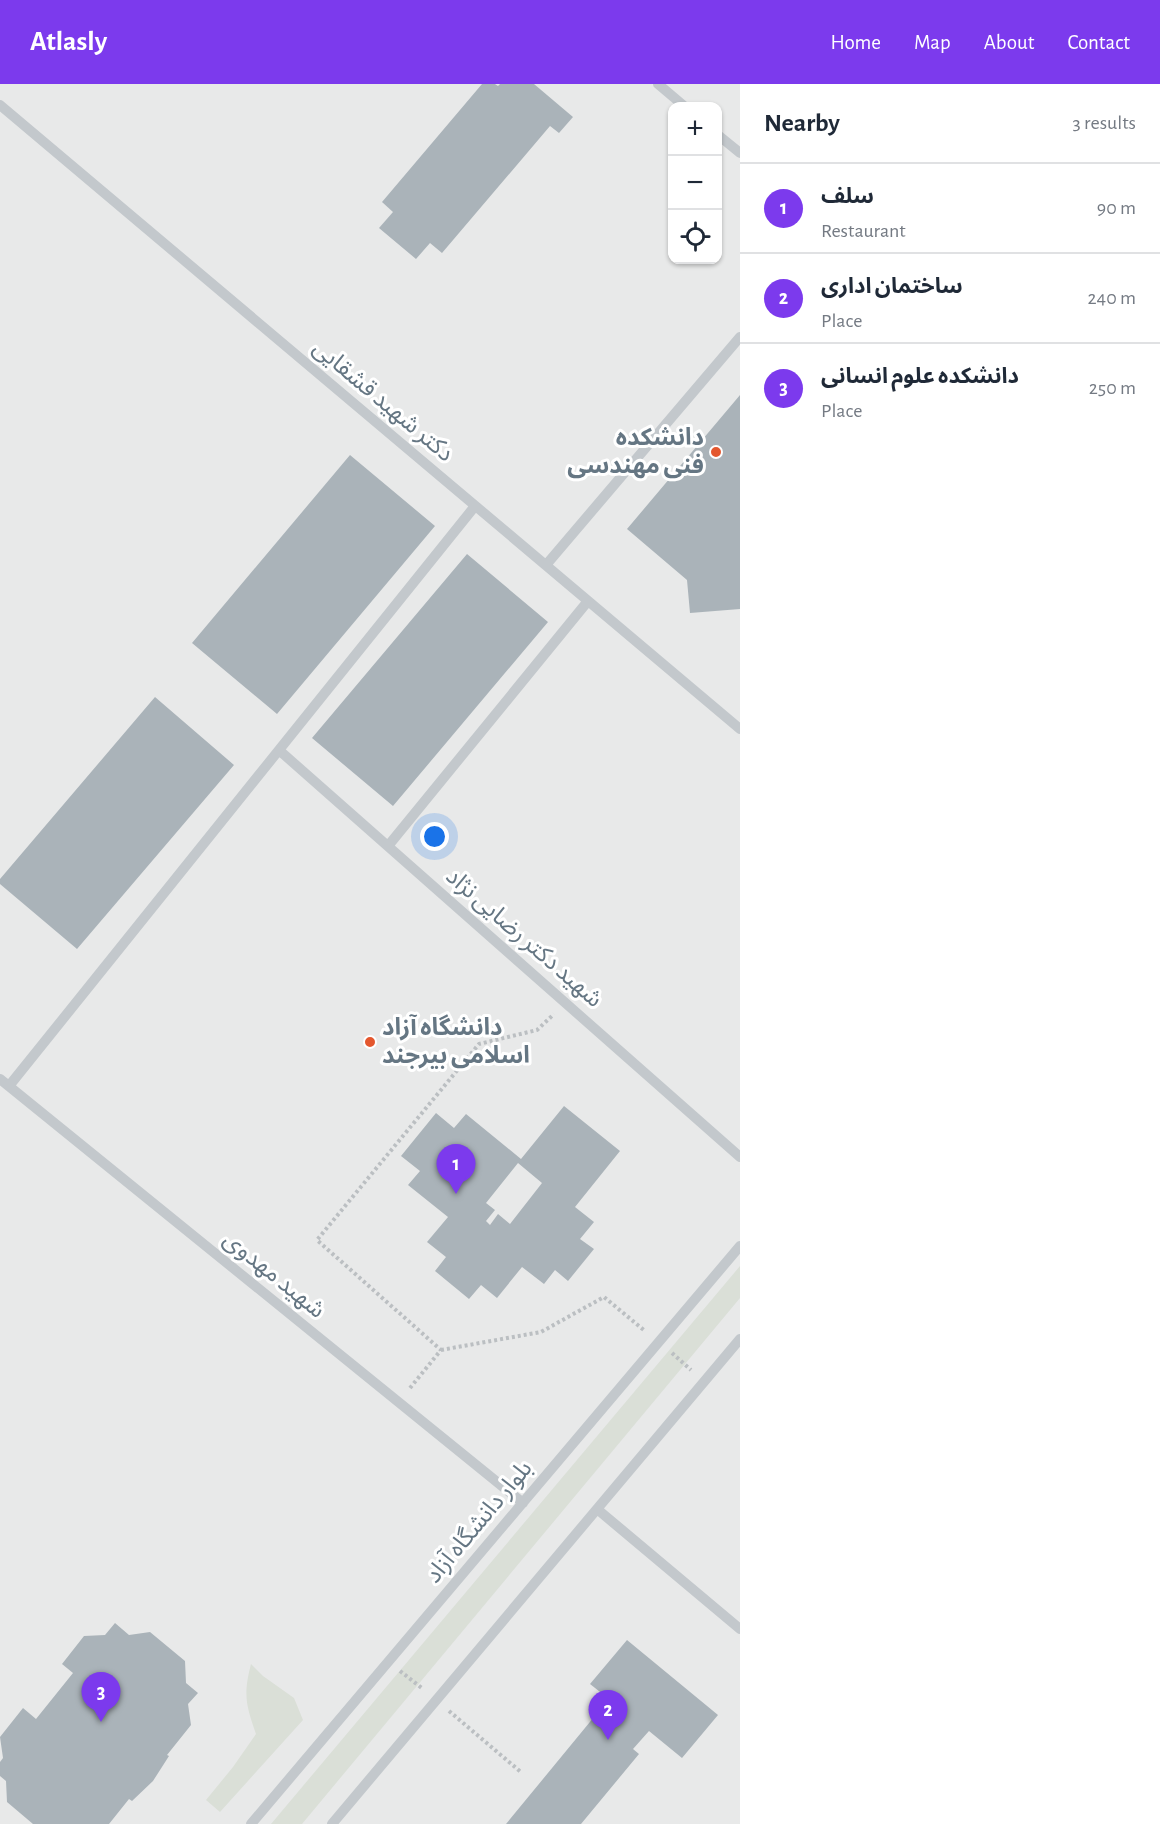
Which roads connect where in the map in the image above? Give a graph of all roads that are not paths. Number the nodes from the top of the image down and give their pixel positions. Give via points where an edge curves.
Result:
1 (658, 84) edge
2 (679, 102) edge
3 (0, 105) edge
4 (722, 139) edge
5 (740, 153) edge
6 (740, 337) edge
7 (475, 506) junction
8 (546, 565) junction
9 (588, 601) junction
10 (740, 729) edge
11 (280, 751) junction
12 (388, 846) junction
13 (0, 1079) edge
14 (9, 1086) junction
15 (740, 1157) edge
16 (740, 1246) edge
17 (740, 1339) edge
18 (523, 1503) junction
19 (597, 1509) junction
20 (740, 1629) edge
21 (250, 1824) edge
22 (332, 1824) edge

1 - 2 lane
3 - 7 lane, دکتر شهید قشقایی
4 - 5 lane
6 - 8 lane
7 - 8 lane, دکتر شهید قشقایی
7 - 11 lane
8 - 9 lane, دکتر شهید قشقایی
9 - 10 lane, دکتر شهید قشقایی
9 - 12 lane
11 - 12 lane, شهید دکتر رضایی نژاد
11 - 14 lane
12 - 15 lane, شهید دکتر رضایی نژاد
13 - 14 lane, شهید مهدوی
14 - 18 lane, شهید مهدوی
16 - 18 lane, بلوار دانشگاه آزاد
17 - 19 lane
18 - 21 lane, بلوار دانشگاه آزاد
19 - 20 lane
19 - 22 lane

